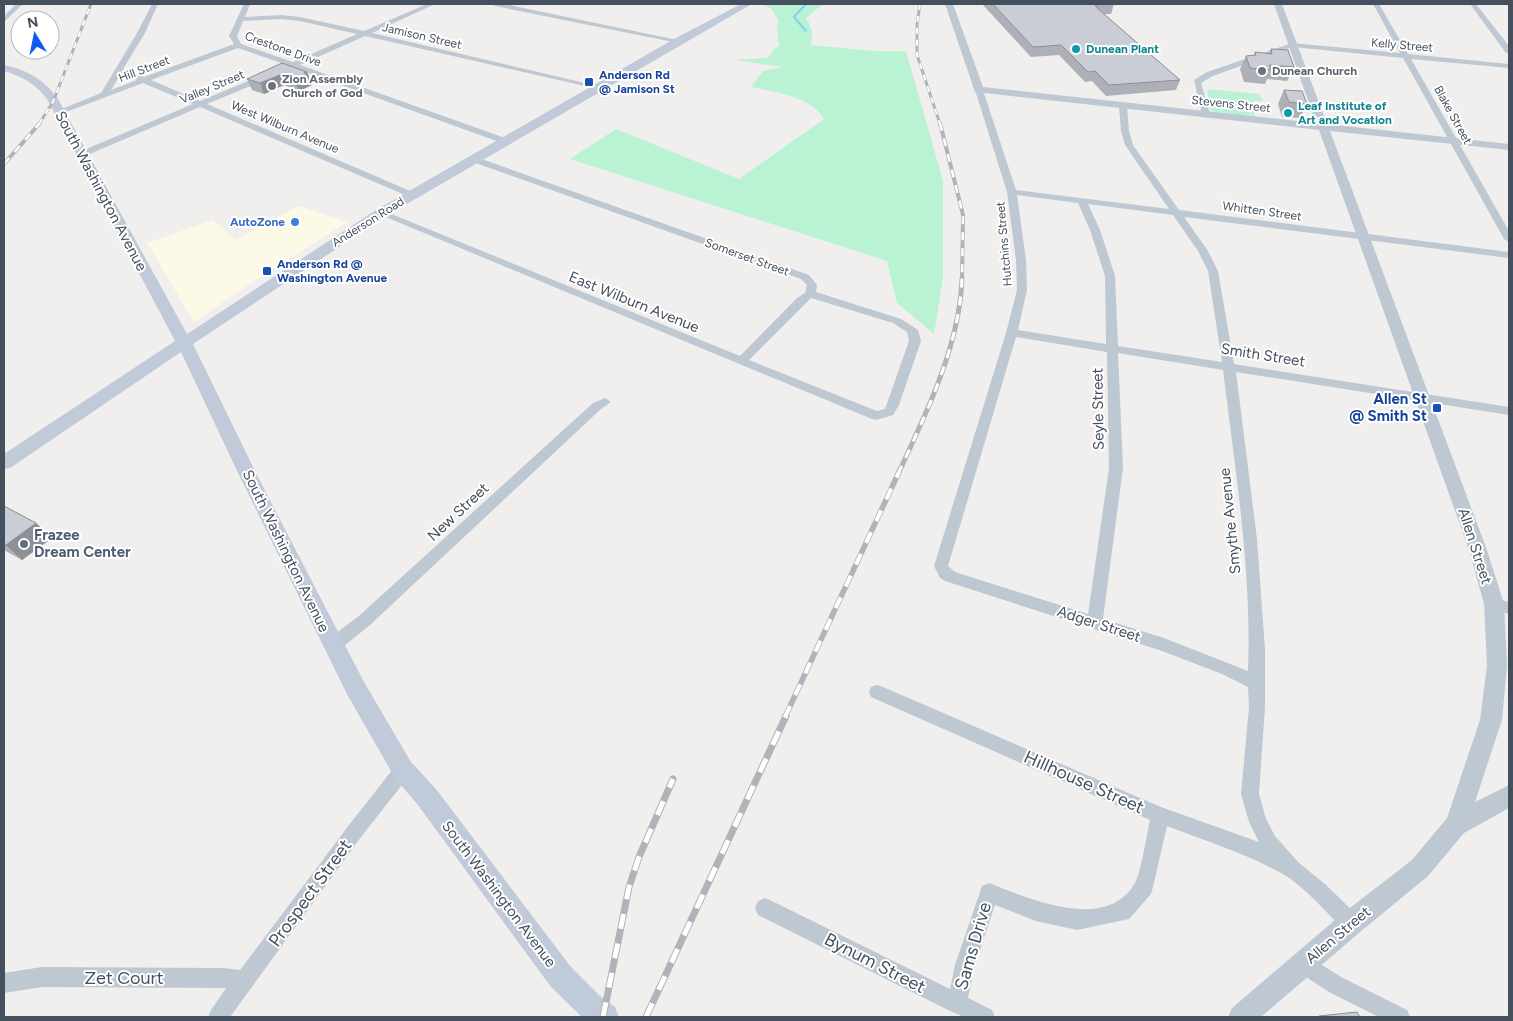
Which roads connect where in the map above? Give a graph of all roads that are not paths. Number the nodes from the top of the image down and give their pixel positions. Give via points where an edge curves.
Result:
1 (20, 4) edge
2 (155, 4) edge
3 (248, 4) edge
4 (432, 4) edge
5 (495, 4) edge
6 (747, 4) edge
7 (949, 4) edge
8 (1278, 4) edge
9 (1376, 4) edge
10 (1473, 4) edge
11 (240, 19) junction
12 (4, 20) edge
13 (364, 34) junction
14 (678, 41) junction
15 (238, 45) junction
16 (1292, 45) junction
17 (1509, 51) edge
18 (1406, 56) junction
19 (294, 65) junction
20 (1509, 66) edge
21 (4, 68) edge
22 (120, 70) junction
23 (143, 81) junction
24 (598, 87) junction
25 (979, 90) junction
26 (103, 96) junction
27 (199, 105) junction
28 (1123, 106) junction
29 (58, 112) junction
30 (1206, 114) junction
31 (1323, 127) junction
32 (505, 141) junction
33 (1454, 141) junction
34 (1509, 147) edge
35 (82, 154) junction
36 (473, 159) junction
37 (1012, 192) junction
38 (412, 195) junction
39 (1081, 200) junction
40 (1176, 212) junction
41 (381, 213) junction
42 (1363, 236) junction
43 (1509, 239) edge
44 (1509, 256) edge
45 (810, 294) junction
46 (1012, 333) junction
47 (184, 343) junction
48 (1113, 348) junction
49 (741, 361) junction
50 (1229, 366) junction
51 (1421, 396) junction
52 (605, 402) dead end
53 (1509, 411) edge
54 (4, 463) edge
55 (942, 570) joint
56 (1502, 606) edge
57 (1096, 622) junction
58 (333, 645) junction
59 (1256, 683) junction
60 (877, 692) dead end
61 (403, 770) junction
62 (1509, 796) edge
63 (1160, 816) junction
64 (1456, 825) junction
65 (1291, 869) junction
66 (765, 908) dead end
67 (1352, 923) junction
68 (1304, 964) junction
69 (245, 981) junction
70 (4, 983) edge
71 (957, 1004) junction
72 (218, 1017) edge
73 (605, 1017) edge
74 (985, 1017) edge
75 (1241, 1017) edge
76 (1400, 1017) edge

1 - 12 street
2 - 22 street
3 - 11 street, Crestone Drive
4 - 13 street, Valley Street
5 - 14 street
6 - 14 main road, Anderson Road
7 - 25 street, Hutchins Street
8 - 16 street, Allen Street
9 - 18 street, Blake Street
10 - 17 street
11 - 13 street, Jamison Street via 293,18
11 - 15 street, Crestone Drive via 233,36
13 - 19 street, Valley Street
13 - 24 street, Jamison Street
14 - 24 main road, Anderson Road
15 - 19 street, Crestone Drive
15 - 23 street, Hill Street
16 - 18 street, Kelly Street
16 - 30 street via 1198,80
16 - 31 street, Allen Street
18 - 20 street, Kelly Street
18 - 33 street, Blake Street
19 - 27 street, Valley Street
19 - 32 street, Crestone Drive
21 - 29 main road, South Washington Avenue via 38,81
22 - 23 street, West Wilburn Avenue
22 - 26 street
23 - 26 street, Hill Street
23 - 27 street, West Wilburn Avenue
24 - 32 main road, Anderson Road
25 - 28 street, Stevens Street
25 - 37 street, Hutchins Street
26 - 29 street, Hill Street
27 - 35 street, Valley Street
27 - 38 street, West Wilburn Avenue
28 - 30 street, Stevens Street
28 - 40 street, Smythe Avenue via 1129,145
29 - 35 main road, South Washington Avenue
30 - 31 street, Stevens Street
31 - 33 street, Stevens Street
31 - 42 street, Allen Street
32 - 36 main road, Anderson Road
33 - 34 street, Stevens Street
33 - 43 street, Blake Street
35 - 47 main road, South Washington Avenue
36 - 38 main road, Anderson Road
36 - 45 street, Somerset Street via 805,277 812,285
37 - 39 street, Whitten Street
37 - 46 street, Hutchins Street via 1022,290
38 - 41 main road, Anderson Road
39 - 40 street, Whitten Street
39 - 48 street, Seyle Street via 1110,276
40 - 42 street, Whitten Street
40 - 50 street, Smythe Avenue via 1213,271
41 - 47 main road, Anderson Road
41 - 49 street, East Wilburn Avenue
42 - 44 street, Whitten Street
42 - 51 street, Allen Street
45 - 49 street
45 - 49 street, East Wilburn Avenue via 897,321 912,330 915,341 889,412 876,416
46 - 48 street, Smith Street
46 - 55 street, Hutchins Street
47 - 54 main road, Anderson Road
47 - 58 main road, South Washington Avenue
48 - 50 street, Smith Street
48 - 57 street, Seyle Street via 1116,468
50 - 51 street, Smith Street
50 - 59 street, Smythe Avenue via 1250,539
51 - 53 street, Smith Street
51 - 56 street, Allen Street
52 - 58 street, New Street via 365,620
55 - 57 street, Adger Street via 950,577
56 - 64 street, Allen Street via 1492,720
57 - 59 street, Adger Street via 1228,669
58 - 61 main road, South Washington Avenue
59 - 65 street, Smythe Avenue via 1250,794 1258,822
60 - 63 street, Hillhouse Street
61 - 69 street, Prospect Street
61 - 73 main road, South Washington Avenue via 427,796 561,977
62 - 64 street
63 - 65 street, Hillhouse Street via 1256,850
63 - 71 street, Sams Drive via 1144,887 1122,912 1077,920 989,893
64 - 67 street, Allen Street via 1420,868
65 - 67 street, Smythe Avenue
66 - 71 street, Bynum Street
67 - 68 street, Allen Street
68 - 75 street, Allen Street
68 - 76 street via 1336,985
69 - 70 street, Zet Court via 224,978 42,977
69 - 72 street, Prospect Street
71 - 74 street, Bynum Street

